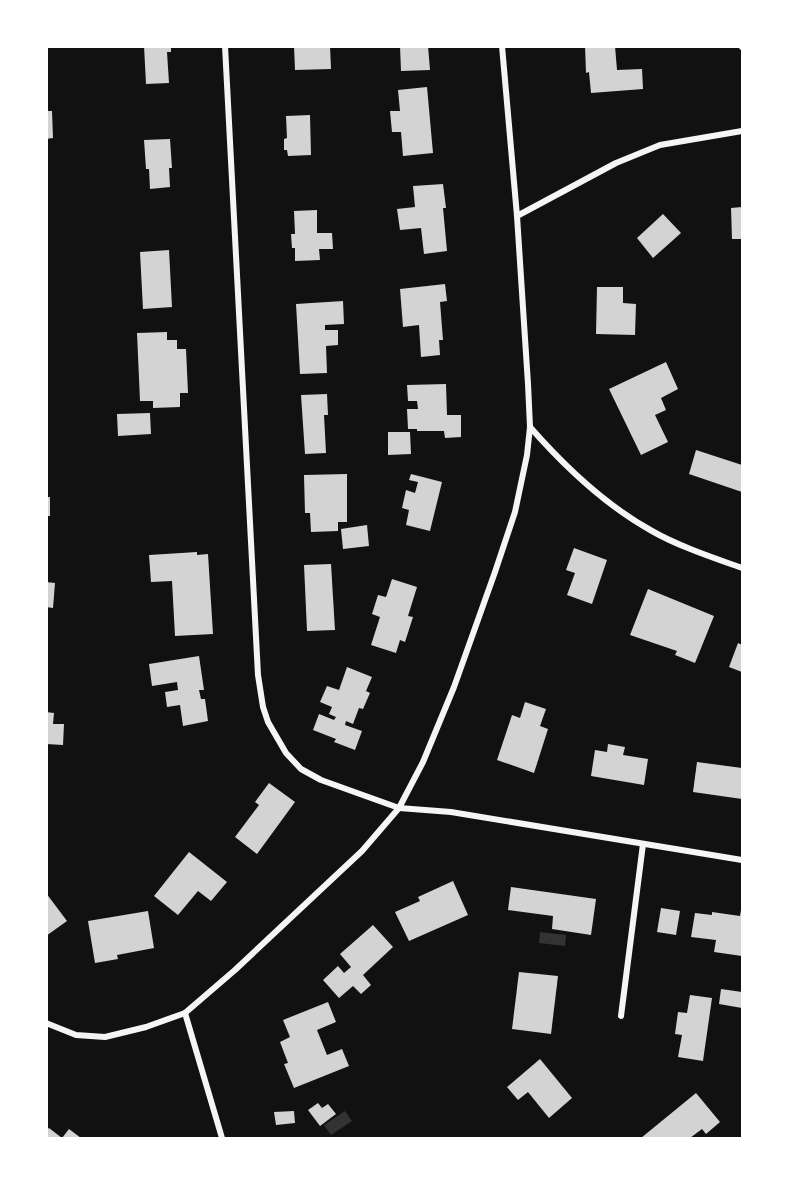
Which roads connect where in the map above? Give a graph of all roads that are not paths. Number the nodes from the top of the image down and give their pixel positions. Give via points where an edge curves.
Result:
1 (225, 46) edge
2 (502, 46) edge
3 (742, 130) edge
4 (517, 216) junction
5 (530, 427) junction
6 (742, 568) edge
7 (399, 808) junction
8 (644, 844) junction
9 (742, 860) edge
10 (185, 1013) junction
11 (621, 1016) dead end
12 (46, 1023) edge
13 (222, 1138) edge

1 - 7 street via 262,707 286,753 302,769 321,780
2 - 4 street
3 - 4 street via 660,145 616,163
4 - 5 street
5 - 6 street via 555,456 622,513 655,533
5 - 7 street via 515,512 495,572 454,687
7 - 8 street via 451,812
7 - 10 street via 356,857
8 - 9 street
8 - 11 street
10 - 12 street via 105,1037 76,1035
10 - 13 street

